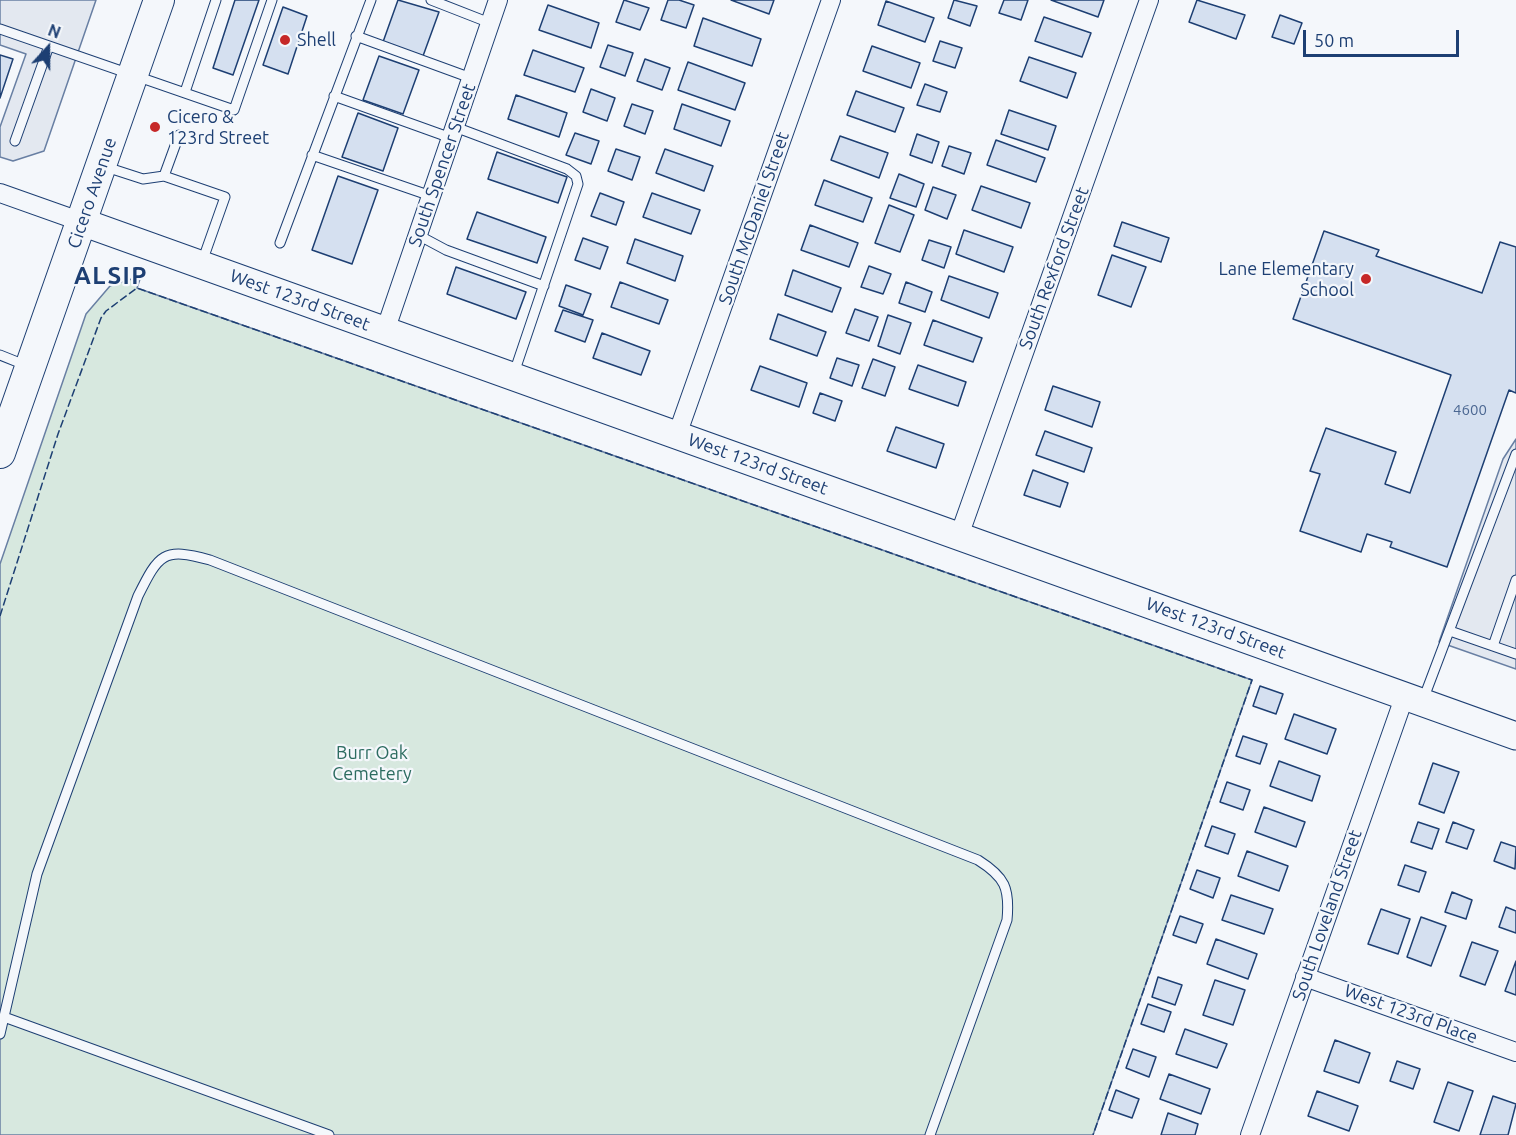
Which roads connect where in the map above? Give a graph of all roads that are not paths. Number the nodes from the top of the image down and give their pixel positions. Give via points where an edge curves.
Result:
1 (159, 0) edge
2 (216, 0) edge
3 (272, 0) edge
4 (371, 0) edge
5 (431, 0) edge
6 (498, 0) edge
7 (831, 0) edge
8 (1149, 0) edge
9 (490, 23) junction
10 (0, 29) edge
11 (356, 36) junction
12 (49, 46) junction
13 (133, 74) junction
14 (471, 78) junction
15 (184, 92) junction
16 (334, 96) junction
17 (453, 133) junction
18 (179, 135) dead end
19 (15, 141) dead end
20 (312, 155) junction
21 (102, 165) junction
22 (164, 176) junction
23 (0, 192) edge
24 (431, 196) junction
25 (82, 222) junction
26 (418, 235) junction
27 (280, 243) dead end
28 (201, 264) junction
29 (544, 286) junction
30 (385, 330) junction
31 (0, 356) edge
32 (30, 367) junction
33 (513, 376) junction
34 (677, 435) junction
35 (0, 453) edge
36 (1516, 454) edge
37 (959, 536) junction
38 (1516, 580) edge
39 (1450, 631) junction
40 (1493, 646) junction
41 (1516, 654) edge
42 (1413, 699) junction
43 (1516, 735) edge
44 (1305, 977) junction
45 (4, 1017) junction
46 (0, 1034) edge
47 (1516, 1052) edge
48 (329, 1135) edge
49 (930, 1135) edge
50 (1250, 1135) edge

1 - 13 main road, Cicero Avenue
2 - 15 lane
3 - 15 lane via 234,110
4 - 11 lane
5 - 9 lane
6 - 9 street, South Spencer Street
7 - 34 street, South McDaniel Street
8 - 37 street, South Rexford Street
9 - 14 street, South Spencer Street
10 - 12 lane
11 - 14 lane
11 - 16 lane
12 - 13 lane
12 - 19 lane
13 - 15 lane
13 - 21 main road, Cicero Avenue
14 - 17 street, South Spencer Street
16 - 17 lane
16 - 20 lane
17 - 24 street, South Spencer Street
17 - 29 lane via 567,169 576,176 576,196
18 - 22 lane
20 - 24 lane
20 - 27 lane
21 - 22 lane via 143,179
21 - 25 main road, Cicero Avenue
22 - 28 lane via 225,197
23 - 25 street, West 123rd Street
24 - 26 street, South Spencer Street
25 - 28 street, West 123rd Street
25 - 32 main road, Cicero Avenue
26 - 29 lane via 446,250
26 - 30 street, South Spencer Street
28 - 30 street, West 123rd Street
29 - 33 lane
30 - 33 street, West 123rd Street
31 - 32 lane
32 - 35 main road, Cicero Avenue
33 - 34 street, West 123rd Street
34 - 37 street, West 123rd Street
36 - 39 lane
37 - 42 street, West 123rd Street
38 - 40 lane
39 - 40 lane
39 - 42 lane
40 - 41 lane
42 - 43 street, West 123rd Street
42 - 44 street, South Loveland Street
44 - 47 street, West 123rd Place
44 - 50 street, South Loveland Street
45 - 46 lane
45 - 48 lane
45 - 49 lane via 37,874 138,596 156,563 172,553 188,554 978,860 997,872 1009,900 1007,920

